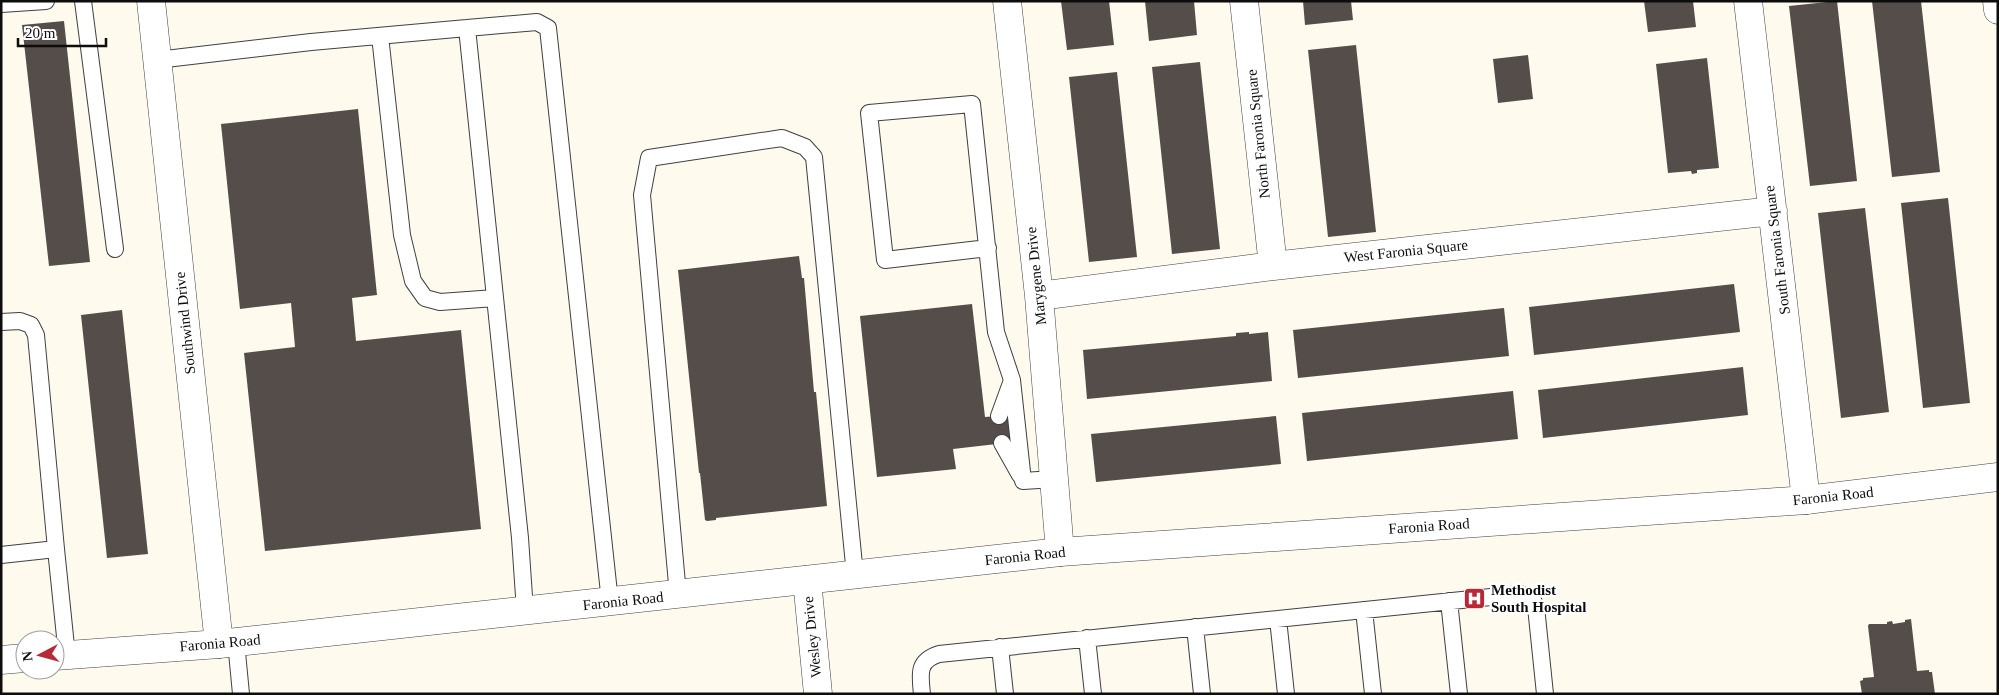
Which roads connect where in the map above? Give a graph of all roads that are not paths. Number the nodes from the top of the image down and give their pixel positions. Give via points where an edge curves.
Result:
1 (46, 1) edge
2 (84, 1) edge
3 (151, 1) edge
4 (1007, 1) edge
5 (1244, 1) edge
6 (1748, 1) edge
7 (1997, 1) edge
8 (1, 4) edge
9 (1998, 10) edge
10 (467, 28) junction
11 (380, 36) junction
12 (157, 60) junction
13 (1773, 211) junction
14 (988, 248) junction
15 (115, 249) dead end
16 (1273, 266) junction
17 (1039, 296) junction
18 (495, 298) junction
19 (1, 322) edge
20 (1012, 380) junction
21 (999, 416) dead end
22 (1002, 443) dead end
23 (1998, 477) edge
24 (1054, 479) junction
25 (1023, 481) junction
26 (1806, 500) junction
27 (56, 549) junction
28 (1060, 552) junction
29 (1, 555) edge
30 (855, 575) junction
31 (807, 580) junction
32 (678, 595) junction
33 (1449, 601) junction
34 (610, 602) junction
35 (1364, 610) junction
36 (525, 611) junction
37 (1278, 619) junction
38 (1194, 627) junction
39 (60, 630) edge
40 (1088, 638) junction
41 (227, 643) junction
42 (1000, 647) junction
43 (65, 656) edge
44 (15, 659) edge
45 (1, 660) edge
46 (241, 694) edge
47 (818, 694) edge
48 (922, 694) edge
49 (1005, 694) edge
50 (1093, 694) edge
51 (1202, 694) edge
52 (1286, 694) edge
53 (1373, 694) edge
54 (1459, 694) edge
55 (1545, 694) edge

1 - 8 lane
2 - 15 lane
3 - 12 street, Southwind Drive
4 - 17 street, Marygene Drive
5 - 16 street, North Faronia Square
6 - 13 street, South Faronia Square
7 - 9 street
10 - 11 lane
10 - 18 lane
10 - 34 lane via 537,22 548,28
11 - 12 lane
11 - 18 lane via 402,235 413,280 425,298 440,302
12 - 41 street, Southwind Drive
13 - 16 street, West Faronia Square
13 - 26 street, South Faronia Square
14 - 14 lane via 972,104 869,113 884,260
14 - 20 lane via 996,332
16 - 17 street, West Faronia Square
17 - 24 street, Marygene Drive
18 - 36 lane
19 - 27 lane via 20,321 31,325 36,335
20 - 21 lane
20 - 25 lane
22 - 25 lane
23 - 26 street, Faronia Road
24 - 25 lane
24 - 28 street, Marygene Drive
26 - 28 street, Faronia Road
27 - 29 lane
27 - 39 lane
28 - 30 street, Faronia Road
30 - 31 street, Faronia Road
30 - 32 lane via 814,157 805,147 782,138 649,158 642,195
31 - 32 street, Faronia Road
31 - 47 street, Wesley Drive
32 - 34 street, Faronia Road
33 - 35 lane
33 - 54 lane
33 - 55 lane via 1515,594 1532,598
34 - 36 street, Faronia Road
35 - 37 lane
35 - 53 lane
36 - 41 street, Faronia Road
37 - 38 lane
37 - 52 lane
38 - 40 lane
38 - 51 lane
40 - 42 lane
40 - 50 lane
41 - 43 street, Faronia Road
41 - 46 lane
42 - 48 lane via 929,657 920,670
42 - 49 lane
44 - 45 street

